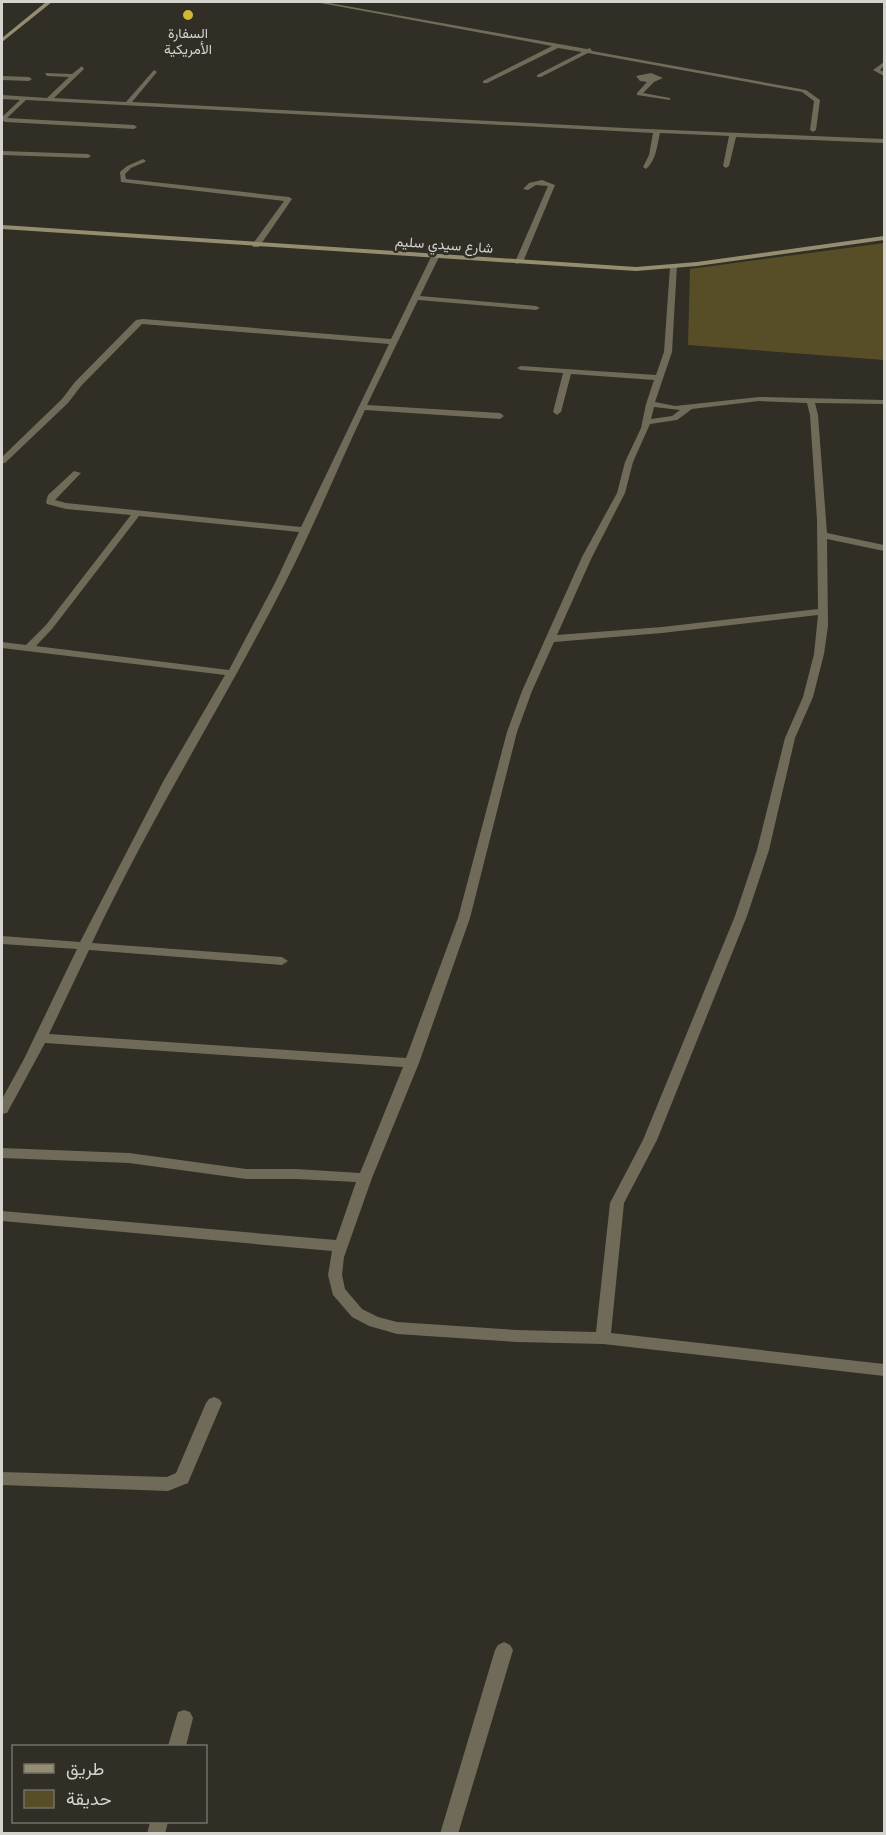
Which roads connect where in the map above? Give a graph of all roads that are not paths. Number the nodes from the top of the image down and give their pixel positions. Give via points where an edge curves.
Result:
1 (49, 2) edge
2 (318, 2) edge
3 (2, 40) edge
4 (559, 45) junction
5 (590, 50) junction
6 (885, 64) edge
7 (671, 65) junction
8 (82, 68) dead end
9 (154, 72) dead end
10 (47, 74) dead end
11 (885, 74) edge
12 (74, 76) junction
13 (539, 76) dead end
14 (2, 78) edge
15 (29, 80) dead end
16 (485, 82) dead end
17 (2, 97) edge
18 (25, 98) junction
19 (49, 99) junction
20 (668, 99) dead end
21 (128, 103) junction
22 (134, 127) dead end
23 (813, 130) dead end
24 (657, 131) junction
25 (734, 134) junction
26 (885, 141) edge
27 (2, 153) edge
28 (88, 156) dead end
29 (143, 161) dead end
30 (726, 166) dead end
31 (646, 168) dead end
32 (526, 189) dead end
33 (2, 227) edge
34 (885, 238) edge
35 (256, 245) junction
36 (435, 257) junction
37 (519, 262) junction
38 (674, 267) junction
39 (416, 298) junction
40 (536, 308) dead end
41 (396, 342) junction
42 (521, 368) dead end
43 (568, 371) junction
44 (660, 378) junction
45 (810, 399) junction
46 (885, 402) edge
47 (650, 404) junction
48 (363, 407) junction
49 (688, 408) junction
50 (557, 412) dead end
51 (500, 416) dead end
52 (647, 422) junction
53 (2, 461) edge
54 (77, 473) dead end
55 (137, 513) junction
56 (304, 530) junction
57 (822, 535) junction
58 (885, 548) edge
59 (823, 611) junction
60 (550, 639) junction
61 (2, 645) edge
62 (28, 648) junction
63 (232, 673) junction
64 (2, 940) edge
65 (85, 946) junction
66 (282, 961) dead end
67 (41, 1038) junction
68 (412, 1063) junction
69 (2, 1110) edge
70 (2, 1153) edge
71 (365, 1178) junction
72 (2, 1216) edge
73 (341, 1246) junction
74 (603, 1338) junction
75 (885, 1370) edge
76 (214, 1403) dead end
77 (2, 1479) edge
78 (504, 1650) dead end
79 (184, 1718) dead end
80 (177, 1745) edge
81 (449, 1833) edge

1 - 3 main road
2 - 4 street
4 - 5 street
4 - 16 street
5 - 7 street
5 - 13 street
6 - 11 street via 876,69
7 - 20 street via 639,94
7 - 23 street via 804,91 817,100
8 - 12 street
9 - 21 street
10 - 12 street
12 - 19 street
14 - 15 street
17 - 18 street
18 - 19 street
18 - 22 street via 5,120
19 - 21 street
21 - 24 street
24 - 25 street
24 - 31 street
25 - 26 street
25 - 30 street
27 - 28 street
29 - 35 street via 122,172 123,182 289,199
32 - 37 street via 532,184 552,185
33 - 35 main road, شارع سيدي سليم
34 - 38 main road, شارع سيدي سليم
35 - 36 main road, شارع سيدي سليم
36 - 37 main road, شارع سيدي سليم
36 - 39 street
37 - 38 main road, شارع سيدي سليم via 609,268
38 - 44 street via 668,352
39 - 40 street
39 - 41 street
41 - 48 street
41 - 53 street via 139,322
42 - 43 street
43 - 44 street
43 - 50 street
44 - 47 street
45 - 46 street
45 - 49 street via 739,400
45 - 57 street
47 - 49 street
47 - 52 street
48 - 51 street
48 - 56 street
49 - 52 street via 674,418
52 - 60 street via 629,462 621,493
54 - 55 street via 50,502
55 - 56 street
55 - 62 street via 49,627
56 - 63 street
57 - 58 street
57 - 59 street
59 - 60 street
59 - 74 street via 819,654 790,738 764,850 650,1140 617,1203
60 - 68 street via 512,732 464,918
61 - 62 street
62 - 63 street
63 - 65 street via 170,780
64 - 65 street
65 - 66 street
65 - 67 street
67 - 68 street
67 - 69 street
68 - 71 street
70 - 71 street via 129,1158 246,1173
71 - 73 street
72 - 73 street
73 - 74 street via 335,1275 338,1291 357,1313 374,1322 424,1332
74 - 75 street
76 - 77 street via 182,1478 168,1484
78 - 81 street
79 - 80 street

